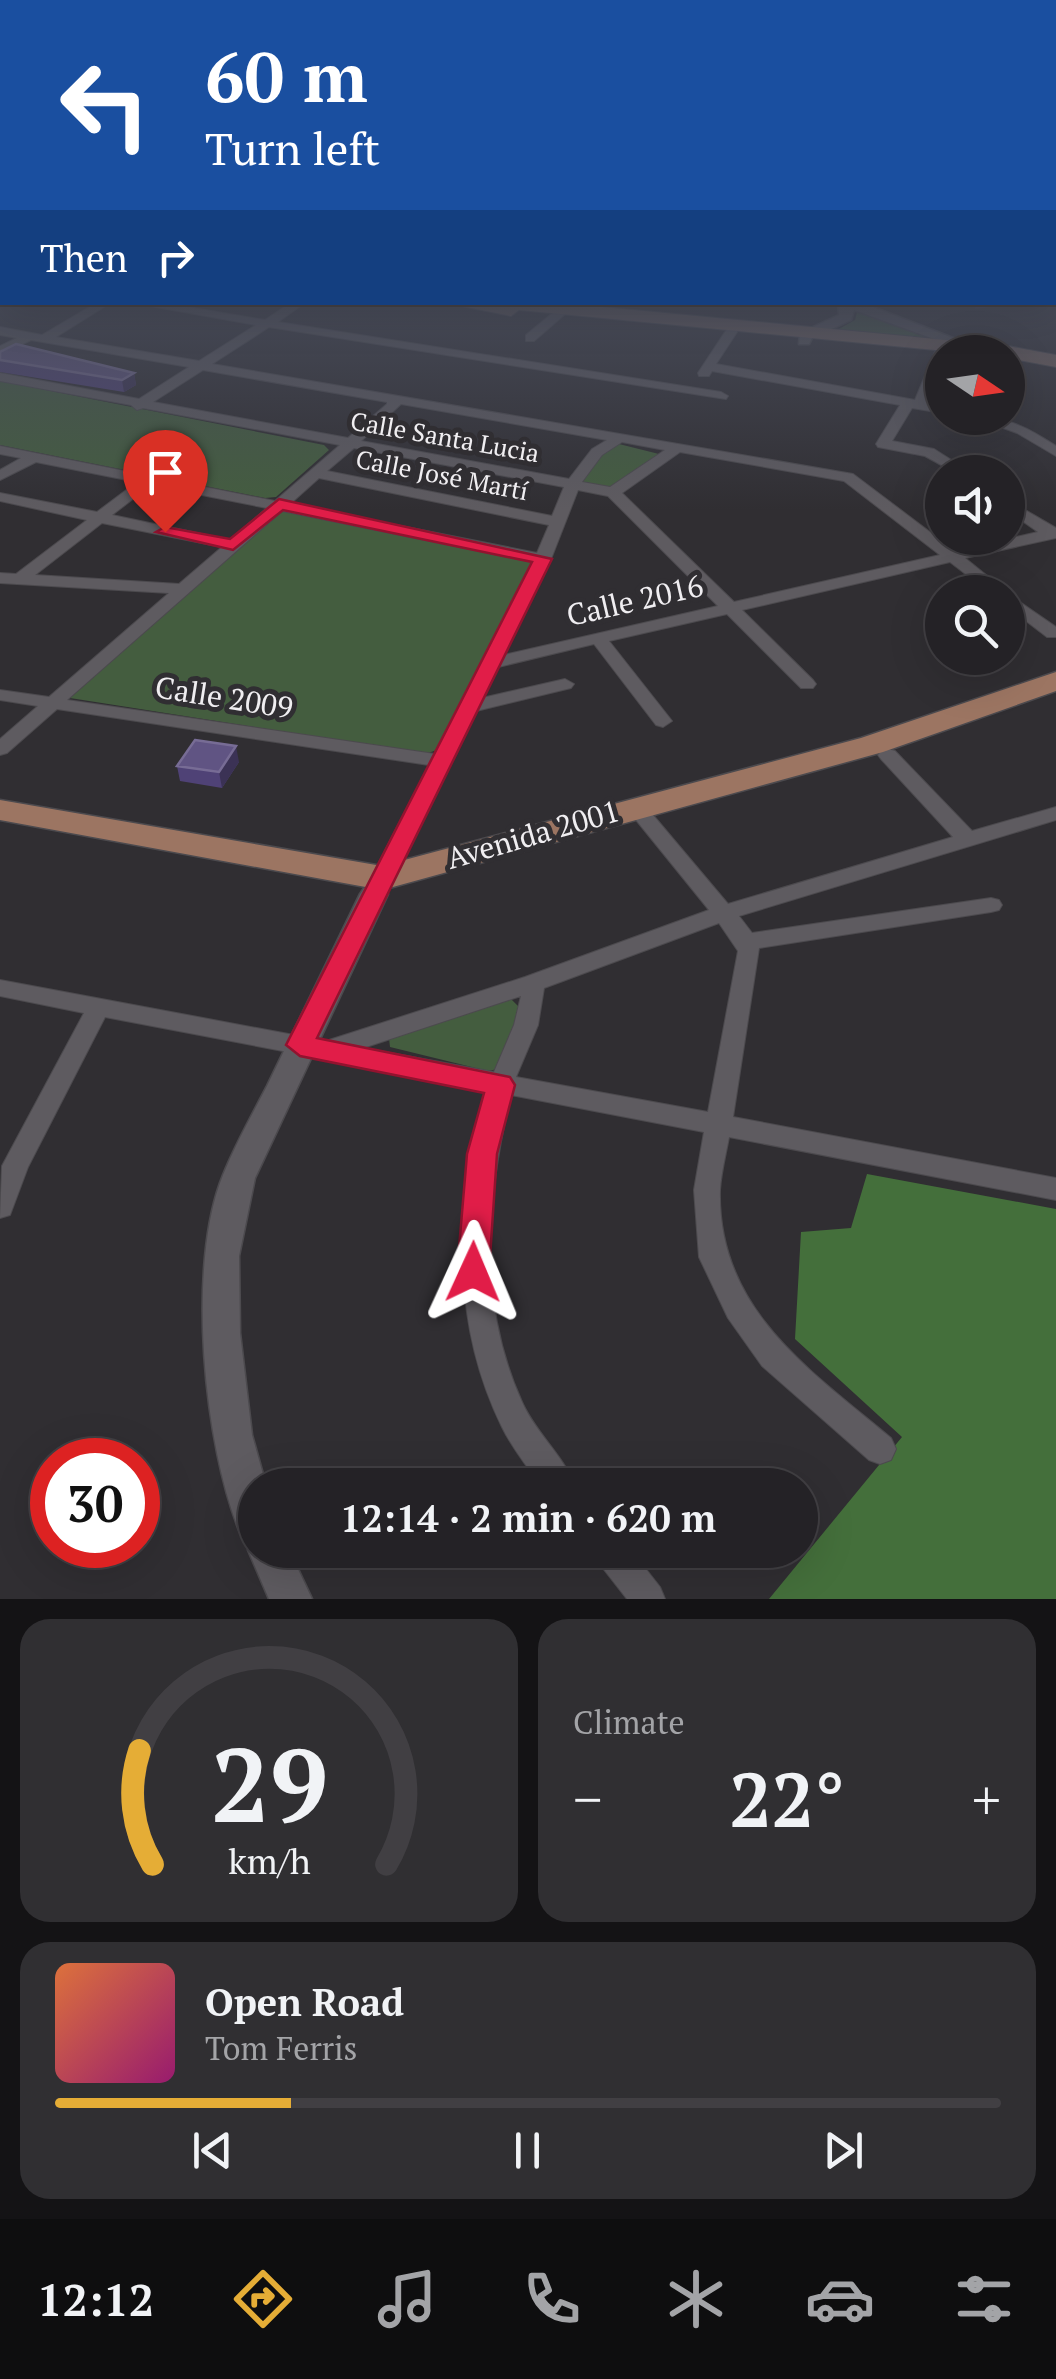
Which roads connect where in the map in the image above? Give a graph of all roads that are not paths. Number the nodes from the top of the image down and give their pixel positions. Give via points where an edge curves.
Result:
1 (163, 361) edge
2 (204, 361) edge
3 (497, 361) edge
4 (713, 361) edge
5 (195, 366) junction
6 (709, 367) junction
7 (0, 377) edge
8 (925, 383) edge
9 (691, 391) junction
10 (721, 396) dead end
11 (394, 400) junction
12 (914, 403) junction
13 (925, 405) edge
14 (137, 406) junction
15 (1056, 433) edge
16 (1024, 435) edge
17 (618, 439) junction
18 (1036, 440) junction
19 (348, 446) junction
20 (675, 449) junction
21 (0, 450) edge
22 (1056, 452) edge
23 (935, 455) edge
24 (32, 458) junction
25 (316, 473) junction
26 (0, 476) edge
27 (148, 480) junction
28 (572, 486) junction
29 (613, 492) junction
30 (0, 497) edge
31 (279, 504) junction
32 (1025, 515) edge
33 (96, 519) junction
34 (560, 522) junction
35 (1054, 533) edge
36 (233, 545) junction
37 (952, 557) junction
38 (543, 559) junction
39 (976, 575) edge
40 (0, 578) edge
41 (20, 579) junction
42 (182, 589) junction
43 (734, 606) junction
44 (1025, 612) edge
45 (1054, 633) dead end
46 (598, 638) junction
47 (490, 663) junction
48 (1056, 681) edge
49 (566, 684) dead end
50 (807, 684) dead end
51 (0, 695) edge
52 (1056, 696) edge
53 (55, 703) junction
54 (468, 707) junction
55 (663, 721) dead end
56 (0, 749) edge
57 (888, 755) junction
58 (440, 762) junction
59 (0, 810) edge
60 (642, 813) junction
61 (1056, 814) edge
62 (0, 829) edge
63 (968, 840) junction
64 (378, 886) junction
65 (991, 905) dead end
66 (723, 913) junction
67 (745, 942) junction
68 (533, 983) junction
69 (0, 988) edge
70 (99, 1006) junction
71 (315, 1047) junction
72 (500, 1085) junction
73 (715, 1125) junction
74 (1056, 1189) edge
75 (0, 1207) edge
76 (880, 1449) dead end
77 (241, 1468) edge
78 (548, 1468) edge
79 (277, 1568) edge
80 (624, 1568) edge
81 (292, 1599) edge
82 (648, 1599) edge

1 - 5 street
2 - 5 street
3 - 9 street
4 - 6 street
5 - 11 street
5 - 14 street
6 - 9 street
6 - 12 street
7 - 14 street, Calle Santa Lucia
8 - 12 street
9 - 10 street
11 - 17 street
11 - 19 street
12 - 13 street
12 - 23 street via 883,444
14 - 19 street, Calle Santa Lucia
15 - 18 street
16 - 18 street
17 - 20 street
17 - 28 street via 597,452
18 - 22 street
19 - 25 street
19 - 28 street, Calle Santa Lucia
20 - 29 street
20 - 37 street via 848,477
21 - 24 street
24 - 26 street
24 - 27 street
25 - 31 street
25 - 34 street, Calle José Martí
27 - 31 street
27 - 33 street
28 - 29 street, Calle Santa Lucia
28 - 34 street
29 - 43 street
30 - 33 street
31 - 36 street
31 - 38 street
32 - 35 street
33 - 36 street
33 - 41 street
34 - 38 street
35 - 37 street, Calle 2016
36 - 42 street
37 - 39 street
37 - 43 street, Calle 2016
38 - 47 street
40 - 41 street
41 - 42 street
42 - 53 street
43 - 46 street, Calle 2016
43 - 50 street
44 - 45 street
46 - 47 street, Calle 2016
46 - 55 street
47 - 54 street
48 - 60 main road, Avenida 2001 via 872,745
49 - 54 street
51 - 53 street, Calle 2009
52 - 57 main road, Avenida 2001
53 - 56 street
53 - 58 street, Calle 2009
54 - 58 street
57 - 60 main road, Avenida 2001
57 - 63 street
58 - 64 street
59 - 64 main road, Avenida 2001
60 - 64 main road, Avenida 2001
60 - 66 street
61 - 63 street
62 - 64 main road, Avenida 2001
63 - 66 street
64 - 71 street
65 - 67 street
66 - 67 street
66 - 68 street
67 - 73 street via 748,968
68 - 71 street
68 - 72 street via 534,1004
69 - 70 street
70 - 71 street
70 - 75 street
71 - 72 street
71 - 77 street via 238,1178 222,1256 222,1333
72 - 73 street
72 - 78 street via 482,1154 473,1272 481,1323 512,1415
73 - 74 street
73 - 76 street via 707,1190 713,1258 738,1310 772,1356
79 - 81 street
80 - 82 street

